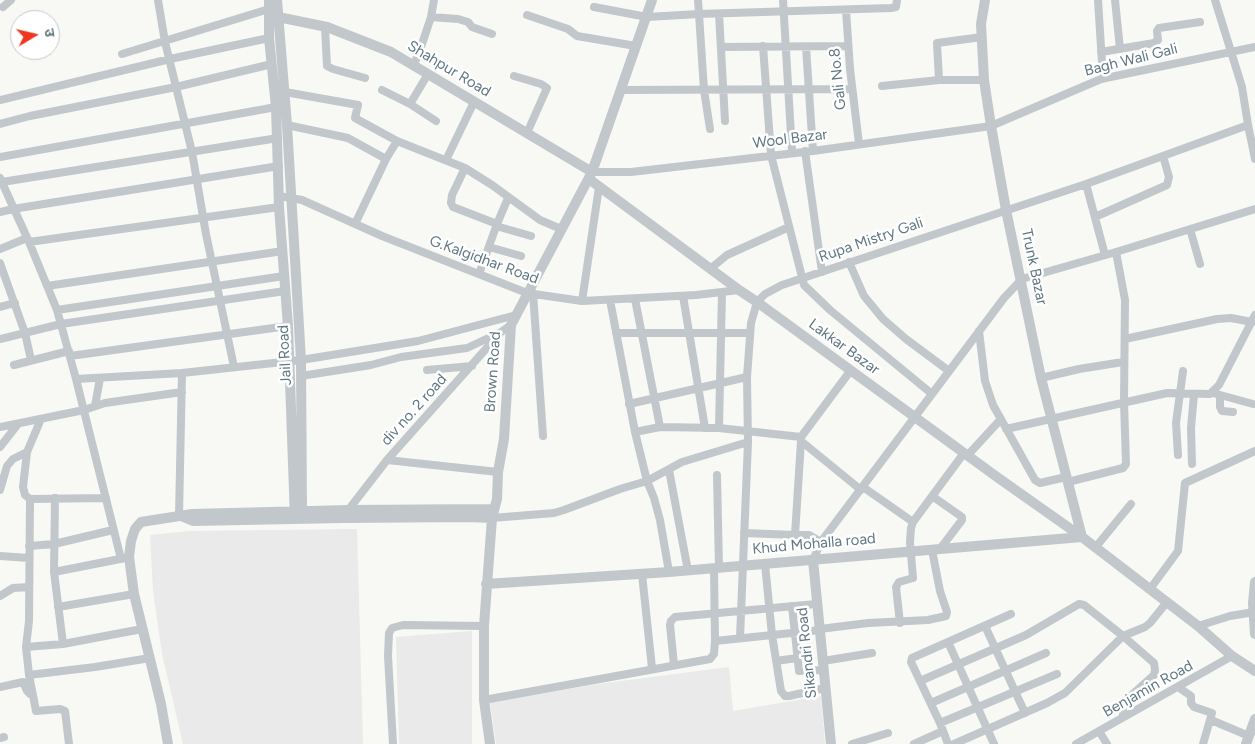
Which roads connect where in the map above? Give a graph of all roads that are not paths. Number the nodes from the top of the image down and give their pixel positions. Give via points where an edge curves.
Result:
1 (11, 0) edge
2 (158, 0) edge
3 (277, 0) edge
4 (434, 0) edge
5 (652, 0) edge
6 (698, 0) edge
7 (783, 0) edge
8 (897, 0) edge
9 (985, 0) edge
10 (1098, 0) edge
11 (1115, 0) edge
12 (1215, 0) edge
13 (269, 4) edge
14 (3, 7) dead end
15 (594, 8) dead end
16 (846, 10) junction
17 (783, 12) junction
18 (699, 14) junction
19 (719, 14) junction
20 (527, 16) dead end
21 (647, 16) junction
22 (278, 17) junction
23 (431, 17) junction
24 (1200, 22) dead end
25 (325, 27) junction
26 (492, 34) dead end
27 (982, 37) junction
28 (269, 38) junction
29 (165, 42) junction
30 (636, 46) junction
31 (763, 46) junction
32 (848, 46) junction
33 (721, 47) junction
34 (785, 47) junction
35 (806, 47) junction
36 (1255, 47) edge
37 (1120, 49) junction
38 (1230, 51) junction
39 (1101, 52) junction
40 (122, 54) dead end
41 (170, 59) junction
42 (272, 64) junction
43 (413, 65) junction
44 (428, 74) junction
45 (514, 76) dead end
46 (365, 78) dead end
47 (1103, 78) junction
48 (939, 80) junction
49 (984, 80) junction
50 (882, 86) dead end
51 (176, 87) junction
52 (808, 89) junction
53 (852, 89) junction
54 (382, 90) dead end
55 (621, 90) junction
56 (704, 90) junction
57 (723, 90) junction
58 (765, 90) junction
59 (788, 90) junction
60 (285, 92) junction
61 (0, 100) edge
62 (1255, 100) edge
63 (474, 102) junction
64 (1246, 102) junction
65 (410, 104) junction
66 (276, 107) junction
67 (436, 120) dead end
68 (725, 120) dead end
69 (186, 123) junction
70 (0, 124) edge
71 (287, 125) junction
72 (1248, 125) junction
73 (991, 126) junction
74 (710, 128) dead end
75 (527, 133) junction
76 (278, 138) junction
77 (397, 142) junction
78 (859, 144) junction
79 (809, 151) junction
80 (192, 152) junction
81 (792, 152) junction
82 (771, 155) junction
83 (1163, 156) junction
84 (0, 158) edge
85 (386, 159) junction
86 (1255, 159) edge
87 (446, 160) junction
88 (279, 166) junction
89 (465, 168) junction
90 (591, 176) junction
91 (1, 180) edge
92 (196, 180) junction
93 (1086, 184) junction
94 (599, 187) junction
95 (280, 196) junction
96 (290, 197) junction
97 (508, 198) junction
98 (280, 207) junction
99 (13, 209) junction
100 (1255, 209) edge
101 (1006, 210) junction
102 (0, 212) edge
103 (1095, 217) junction
104 (204, 218) junction
105 (355, 224) junction
106 (496, 225) junction
107 (789, 227) junction
108 (561, 229) junction
109 (1190, 229) junction
110 (531, 236) dead end
111 (28, 240) junction
112 (489, 247) junction
113 (0, 249) edge
114 (282, 251) junction
115 (1116, 252) junction
116 (1105, 255) junction
117 (521, 256) dead end
118 (213, 262) junction
119 (849, 262) junction
120 (0, 263) edge
121 (1200, 264) dead end
122 (710, 270) junction
123 (822, 272) junction
124 (479, 274) junction
125 (284, 276) junction
126 (801, 278) junction
127 (1022, 279) junction
128 (47, 286) junction
129 (217, 286) junction
130 (739, 290) junction
131 (285, 291) junction
132 (722, 292) junction
133 (530, 293) junction
134 (683, 296) junction
135 (635, 299) junction
136 (220, 300) junction
137 (610, 300) junction
138 (582, 301) junction
139 (757, 302) junction
140 (15, 303) junction
141 (0, 307) edge
142 (57, 310) junction
143 (1253, 319) edge
144 (513, 320) junction
145 (61, 324) junction
146 (288, 326) junction
147 (979, 331) junction
148 (501, 332) junction
149 (25, 333) junction
150 (616, 333) junction
151 (641, 333) junction
152 (690, 333) junction
153 (722, 333) junction
154 (750, 333) junction
155 (226, 334) junction
156 (0, 339) edge
157 (1124, 339) junction
158 (69, 354) junction
159 (31, 360) junction
160 (301, 360) junction
161 (290, 362) junction
162 (1123, 362) junction
163 (14, 364) dead end
164 (472, 366) junction
165 (234, 367) junction
166 (427, 370) dead end
167 (850, 370) junction
168 (949, 371) junction
169 (1182, 371) dead end
170 (182, 373) junction
171 (302, 376) junction
172 (746, 377) junction
173 (100, 378) junction
174 (1041, 378) junction
175 (76, 380) junction
176 (719, 384) junction
177 (698, 389) junction
178 (182, 392) junction
179 (1180, 392) junction
180 (932, 394) junction
181 (1194, 394) junction
182 (1216, 394) junction
183 (654, 398) junction
184 (1124, 402) junction
185 (629, 404) junction
186 (1253, 404) dead end
187 (95, 406) junction
188 (84, 410) junction
189 (297, 412) junction
190 (1233, 412) dead end
191 (916, 418) junction
192 (41, 419) junction
193 (1001, 419) junction
194 (1052, 419) junction
195 (18, 424) junction
196 (0, 427) edge
197 (660, 427) junction
198 (705, 428) junction
199 (719, 428) junction
200 (1006, 429) junction
201 (748, 430) junction
202 (635, 432) junction
203 (543, 436) dead end
204 (801, 439) junction
205 (748, 442) junction
206 (0, 447) edge
207 (1255, 451) edge
208 (27, 452) junction
209 (966, 454) junction
210 (1178, 455) dead end
211 (387, 460) junction
212 (1192, 464) dead end
213 (668, 470) junction
214 (498, 472) junction
215 (717, 476) dead end
216 (1067, 480) junction
217 (647, 482) junction
218 (862, 488) junction
219 (0, 490) edge
220 (932, 496) junction
221 (55, 498) junction
222 (106, 498) junction
223 (30, 499) junction
224 (1132, 504) dead end
225 (350, 510) junction
226 (493, 513) junction
227 (299, 515) junction
228 (180, 516) junction
229 (342, 518) junction
230 (913, 522) junction
231 (113, 530) junction
232 (744, 533) junction
233 (795, 535) junction
234 (1082, 537) junction
235 (821, 542) junction
236 (54, 544) junction
237 (29, 546) junction
238 (1095, 548) junction
239 (936, 550) junction
240 (911, 551) junction
241 (0, 556) edge
242 (29, 558) junction
243 (125, 558) junction
244 (813, 560) junction
245 (765, 564) junction
246 (743, 565) junction
247 (717, 568) junction
248 (688, 571) junction
249 (54, 572) junction
250 (669, 572) junction
251 (642, 574) junction
252 (1255, 582) edge
253 (486, 584) junction
254 (29, 587) junction
255 (1150, 589) junction
256 (134, 594) junction
257 (0, 596) edge
258 (1167, 602) junction
259 (816, 604) junction
260 (792, 606) junction
261 (58, 607) junction
262 (770, 608) junction
263 (741, 611) junction
264 (715, 612) junction
265 (1254, 612) edge
266 (1011, 614) dead end
267 (900, 623) junction
268 (484, 626) junction
269 (985, 626) junction
270 (1198, 626) junction
271 (142, 629) junction
272 (820, 629) junction
273 (795, 633) junction
274 (1255, 634) edge
275 (772, 635) junction
276 (1123, 636) junction
277 (740, 638) junction
278 (715, 641) junction
279 (948, 642) junction
280 (63, 644) junction
281 (26, 647) junction
282 (994, 648) junction
283 (872, 653) dead end
284 (1046, 653) dead end
285 (1232, 656) junction
286 (150, 658) junction
287 (797, 658) junction
288 (776, 661) junction
289 (674, 664) junction
290 (958, 664) junction
291 (823, 665) junction
292 (652, 668) junction
293 (1005, 670) junction
294 (1255, 671) edge
295 (1057, 674) dead end
296 (29, 675) junction
297 (920, 680) junction
298 (969, 686) junction
299 (0, 687) edge
300 (1178, 687) junction
301 (825, 688) junction
302 (1015, 692) junction
303 (32, 694) junction
304 (484, 700) junction
305 (931, 703) junction
306 (978, 708) junction
307 (1025, 713) junction
308 (1123, 718) junction
309 (1255, 719) edge
310 (1211, 720) junction
311 (940, 723) junction
312 (987, 729) junction
313 (943, 731) junction
314 (1099, 731) junction
315 (888, 733) dead end
316 (1248, 740) edge
317 (69, 744) edge
318 (168, 744) edge
319 (393, 744) edge
320 (490, 744) edge
321 (831, 744) edge
322 (852, 744) edge
323 (914, 744) edge
324 (948, 744) edge
325 (954, 744) edge
326 (994, 744) edge
327 (1076, 744) edge
328 (1107, 744) edge
329 (1203, 744) edge

1 - 14 street
2 - 29 street
3 - 22 street, Jail Road
4 - 23 street
5 - 21 street, Brown Road
6 - 18 street
7 - 17 street
8 - 16 street via 894,7
9 - 27 street, Trunk Bazar
10 - 39 street
11 - 37 street
12 - 38 street
13 - 28 street, Jail Road
13 - 29 street
15 - 21 street
16 - 17 street
16 - 32 street, Gali No.8
17 - 19 street
17 - 34 street
18 - 19 street
18 - 21 street
18 - 56 street
19 - 33 street
20 - 30 street via 568,29 577,36
21 - 30 street, Brown Road
22 - 25 street, Shahpur Road
22 - 60 street, Jail Road
23 - 26 street via 463,20
23 - 43 street
24 - 37 street via 1159,28 1156,42
25 - 43 street, Shahpur Road via 391,52
25 - 46 street via 327,66
27 - 48 street via 937,43
27 - 49 street, Trunk Bazar
28 - 41 street
28 - 42 street, Jail Road
29 - 40 street
29 - 41 street
30 - 55 street, Brown Road
31 - 33 street
31 - 34 street
31 - 58 street
32 - 35 street
32 - 53 street, Gali No.8
33 - 57 street
34 - 35 street
34 - 59 street
35 - 52 street
36 - 38 street, Bagh Wali Gali
37 - 39 street
38 - 47 street, Bagh Wali Gali
38 - 64 street
39 - 47 street
41 - 51 street
41 - 61 street
42 - 51 street
42 - 66 street, Jail Road
43 - 44 street, Shahpur Road
44 - 63 street, Shahpur Road
44 - 65 street
45 - 75 street via 547,88
47 - 73 street, Bagh Wali Gali
48 - 49 street
48 - 50 street
49 - 73 street, Trunk Bazar
51 - 69 street
51 - 70 street
52 - 53 street
52 - 59 street
52 - 79 street
53 - 78 street, Gali No.8
54 - 65 street
55 - 56 street
55 - 90 street, Brown Road
56 - 57 street
56 - 74 street
57 - 58 street
57 - 68 street
58 - 59 street
58 - 82 street
59 - 81 street
60 - 71 street, Jail Road
60 - 77 street via 357,104 356,118
62 - 64 street
63 - 75 street, Shahpur Road
63 - 87 street
64 - 72 street
65 - 67 street
66 - 69 street
66 - 76 street, Jail Road
69 - 80 street
69 - 84 street
71 - 85 street via 348,138
71 - 96 street, Jail Road
72 - 83 street, Rupa Mistry Gali
72 - 86 street
73 - 78 street, Wool Bazar
73 - 101 street, Trunk Bazar
75 - 90 street, Shahpur Road
76 - 80 street
76 - 88 street, Jail Road
77 - 85 street
77 - 87 street
78 - 79 street, Wool Bazar
79 - 81 street, Wool Bazar
79 - 123 street
80 - 91 street
80 - 92 street
81 - 82 street, Wool Bazar
82 - 90 street, Wool Bazar
82 - 107 street
83 - 93 street, Rupa Mistry Gali
83 - 103 street via 1169,177 1167,185
85 - 105 street
87 - 89 street
88 - 92 street
88 - 95 street, Jail Road
89 - 97 street
89 - 106 street via 451,203 456,209
90 - 94 street, Lakkar Bazar
90 - 108 street, Brown Road
91 - 99 street
92 - 99 street
92 - 104 street
93 - 101 street, Rupa Mistry Gali
93 - 103 street
94 - 122 street, Lakkar Bazar
94 - 138 street
95 - 96 street, G.Kalgidhar Road
95 - 98 street, Jail Road
96 - 105 street, G.Kalgidhar Road
96 - 160 street, Jail Road
97 - 106 street
97 - 108 street via 540,220
98 - 104 street
98 - 114 street, Jail Road
99 - 102 street
99 - 111 street
100 - 109 street
101 - 119 street, Rupa Mistry Gali
101 - 127 street, Trunk Bazar
103 - 116 street
104 - 111 street
104 - 118 street
105 - 124 street, G.Kalgidhar Road
106 - 110 street
106 - 112 street
107 - 122 street via 727,255
107 - 126 street
108 - 133 street, Brown Road
109 - 115 street
109 - 121 street
111 - 113 street
111 - 128 street
112 - 117 street
112 - 124 street
114 - 118 street
114 - 125 street, Jail Road
115 - 116 street
115 - 157 street via 1125,300
116 - 127 street
118 - 128 street
118 - 129 street
119 - 123 street, Rupa Mistry Gali
119 - 168 street via 864,296 883,319
120 - 140 street
122 - 130 street, Lakkar Bazar
123 - 126 street, Rupa Mistry Gali
124 - 133 street, G.Kalgidhar Road
125 - 129 street
125 - 131 street, Jail Road
126 - 139 street, Rupa Mistry Gali via 772,289
126 - 180 street via 824,305
127 - 147 street
127 - 174 street, Trunk Bazar
128 - 142 street
129 - 136 street
129 - 142 street
130 - 132 street, G.Kalgidhar Road
130 - 139 street, Lakkar Bazar
131 - 136 street
131 - 146 street, Jail Road
132 - 134 street, G.Kalgidhar Road
132 - 153 street
133 - 138 street, G.Kalgidhar Road
133 - 144 street, Brown Road
133 - 203 street
134 - 135 street, G.Kalgidhar Road
134 - 152 street
135 - 137 street, G.Kalgidhar Road
135 - 151 street
136 - 145 street
136 - 155 street
137 - 138 street, G.Kalgidhar Road
137 - 150 street
139 - 154 street
139 - 167 street, Lakkar Bazar
140 - 141 street
140 - 149 street
142 - 145 street
143 - 157 street via 1217,318
143 - 182 street
144 - 148 street, div no. 2 road
144 - 160 street via 418,341
144 - 214 street, Brown Road via 504,439
145 - 149 street
145 - 158 street
146 - 155 street
146 - 161 street, Jail Road
147 - 168 street
147 - 193 street via 986,386
148 - 164 street, div no. 2 road
148 - 171 street via 467,348
149 - 156 street
149 - 159 street
150 - 151 street
150 - 185 street
151 - 152 street
151 - 183 street
152 - 153 street
152 - 177 street
153 - 154 street
153 - 176 street
154 - 172 street
155 - 158 street
155 - 165 street
157 - 162 street
158 - 159 street
158 - 175 street
159 - 163 street
160 - 161 street
160 - 171 street, Jail Road
161 - 165 street
161 - 189 street, Jail Road
162 - 174 street
162 - 184 street
164 - 166 street
164 - 211 street, div no. 2 road
165 - 170 street
167 - 191 street, Lakkar Bazar
167 - 204 street
168 - 180 street
169 - 179 street
170 - 173 street
170 - 178 street
171 - 189 street, Jail Road
172 - 176 street
172 - 201 street
173 - 175 street
173 - 187 street
174 - 194 street, Trunk Bazar
175 - 188 street
176 - 177 street
176 - 199 street
177 - 183 street
177 - 198 street
178 - 187 street
178 - 228 street
179 - 181 street
179 - 184 street
179 - 210 street via 1176,423
180 - 191 street
181 - 182 street
181 - 212 street
182 - 186 street
182 - 190 street via 1222,411
183 - 185 street
183 - 197 street
184 - 194 street
184 - 216 street via 1125,466
185 - 202 street
187 - 188 street
188 - 192 street
188 - 222 street
189 - 227 street, Jail Road
191 - 209 street, Lakkar Bazar
191 - 218 street
192 - 195 street
192 - 208 street
193 - 200 street
193 - 209 street
194 - 200 street
194 - 216 street, Trunk Bazar
195 - 196 street
195 - 206 street
197 - 198 street
197 - 202 street
198 - 199 street
199 - 201 street
200 - 216 street via 1036,480 1040,483
201 - 204 street
201 - 205 street
202 - 217 street
204 - 218 street
204 - 233 street
205 - 213 street via 682,462
205 - 232 street
207 - 255 street via 1185,483 1178,551
208 - 219 street via 7,466
208 - 223 street via 23,492
209 - 220 street
209 - 234 street, Lakkar Bazar
211 - 214 street
211 - 225 street, div no. 2 road
213 - 217 street
213 - 248 street
214 - 226 street, Brown Road
215 - 247 street
216 - 234 street, Trunk Bazar
217 - 226 street via 559,512
217 - 250 street via 660,520
218 - 230 street
218 - 235 street
220 - 230 street
220 - 239 street via 962,517
221 - 222 street
221 - 223 street
221 - 236 street
222 - 231 street
223 - 237 street
224 - 238 street
225 - 226 street
225 - 227 street
225 - 229 street, div no. 2 road
226 - 229 street
226 - 253 street, Brown Road
227 - 228 street
227 - 229 street
228 - 243 street via 148,519 138,524
230 - 240 street
231 - 236 street
231 - 243 street
232 - 233 street
232 - 246 street
233 - 235 street via 809,535
234 - 238 street
234 - 239 street, Khud Mohalla road
235 - 244 street
236 - 237 street
236 - 249 street
237 - 242 street
238 - 255 street
239 - 240 street, Khud Mohalla road
239 - 267 street via 946,615
240 - 244 street, Khud Mohalla road
240 - 267 street via 913,578 898,582 896,586
241 - 242 street
242 - 254 street
243 - 249 street
243 - 256 street
244 - 245 street, Khud Mohalla road
244 - 259 street, Sikandri Road
245 - 246 street, Khud Mohalla road
245 - 262 street
246 - 247 street, Khud Mohalla road
246 - 263 street
247 - 248 street, Khud Mohalla road
247 - 264 street
248 - 250 street, Khud Mohalla road
249 - 261 street
250 - 251 street, Khud Mohalla road
251 - 253 street, Khud Mohalla road
251 - 292 street
252 - 265 street
253 - 268 street, Brown Road
254 - 257 street via 13,588
254 - 281 street
255 - 258 street
256 - 261 street
256 - 271 street
258 - 270 street
258 - 276 street via 1148,625
259 - 260 street
259 - 272 street, Sikandri Road
260 - 262 street
260 - 273 street
261 - 280 street
262 - 263 street
262 - 275 street
263 - 264 street
263 - 277 street
264 - 278 street
264 - 289 street via 673,619 670,632
265 - 270 street
265 - 274 street
266 - 269 street
267 - 272 street
268 - 304 street, Brown Road
268 - 319 street via 403,625 392,628 388,645
269 - 279 street
269 - 282 street
270 - 285 street
271 - 280 street
271 - 286 street
272 - 273 street
272 - 291 street, Sikandri Road
273 - 275 street
273 - 287 street
275 - 277 street
275 - 288 street
276 - 282 street via 1079,604 1034,631
276 - 307 street via 1065,693
276 - 308 street via 1154,663 1155,672 1123,703
277 - 278 street
278 - 289 street via 712,658
279 - 290 street
279 - 297 street via 912,658
280 - 281 street
281 - 296 street
282 - 290 street
282 - 293 street
283 - 291 street
284 - 293 street
285 - 294 street
285 - 300 street, Benjamin Road
286 - 296 street
286 - 318 street
287 - 288 street
287 - 291 street via 800,672
288 - 301 street via 785,696
289 - 292 street
290 - 297 street
290 - 298 street
291 - 301 street, Sikandri Road
292 - 304 street
293 - 298 street
293 - 302 street
295 - 302 street
296 - 303 street
297 - 305 street
298 - 305 street
298 - 306 street
299 - 303 street via 23,682
300 - 308 street, Benjamin Road
300 - 310 street via 1191,696 1194,706 1212,713
301 - 321 street, Sikandri Road
302 - 306 street
302 - 307 street
303 - 317 street via 36,711 65,710
304 - 320 street, Brown Road
305 - 311 street
306 - 311 street
306 - 312 street
307 - 312 street
308 - 314 street, Benjamin Road
309 - 316 street
310 - 316 street
310 - 329 street
311 - 313 street
312 - 325 street
312 - 326 street
313 - 323 street
313 - 324 street
314 - 327 street, Benjamin Road
314 - 328 street
315 - 322 street

